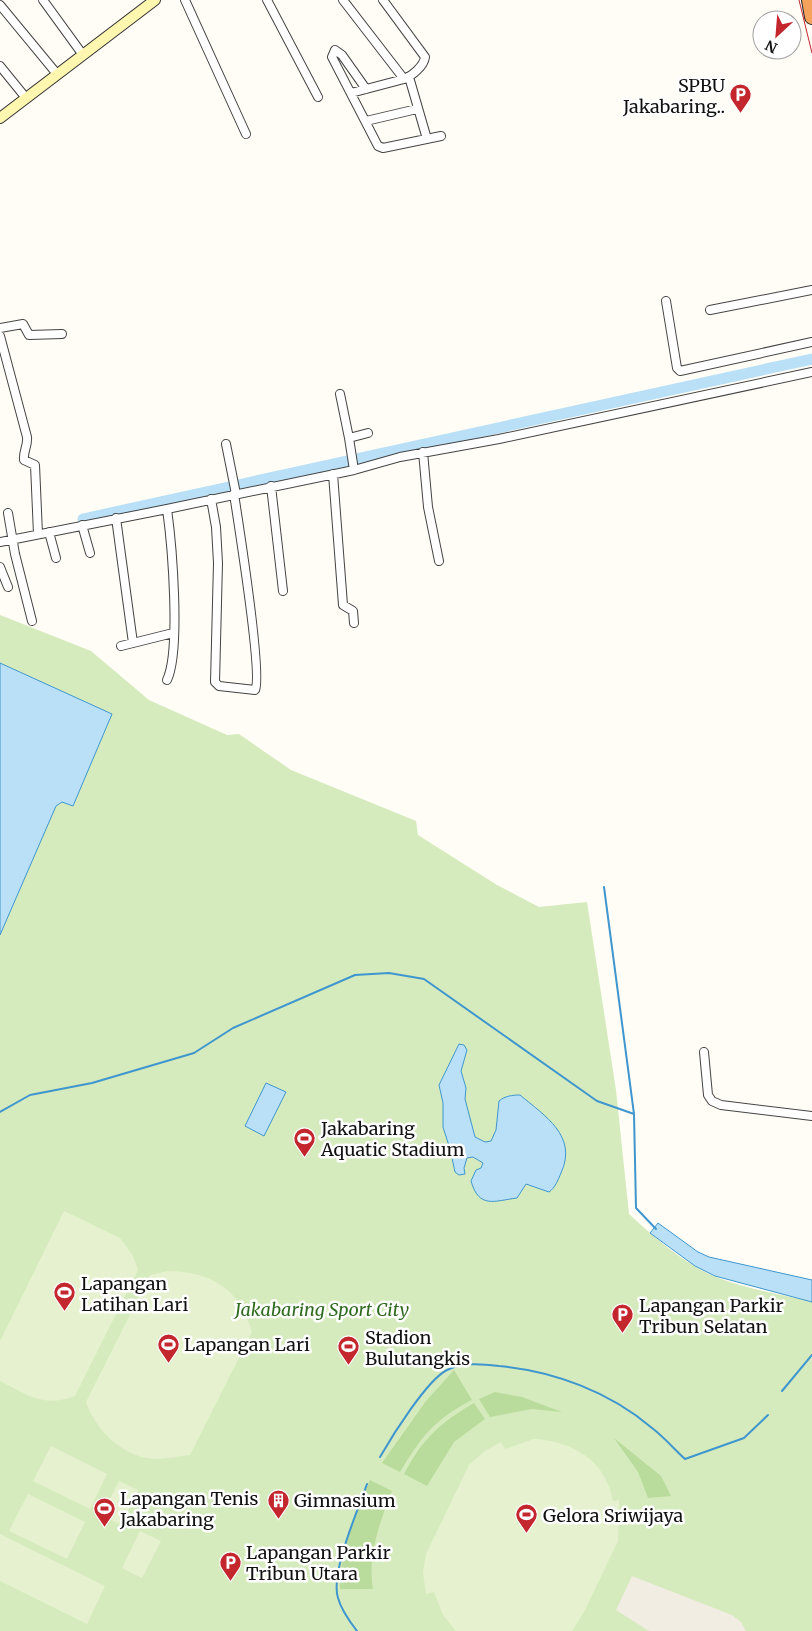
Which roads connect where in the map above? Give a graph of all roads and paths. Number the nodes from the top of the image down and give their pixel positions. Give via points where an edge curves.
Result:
1 (43, 0) edge
2 (155, 0) edge
3 (185, 0) edge
4 (267, 0) edge
5 (343, 0) edge
6 (383, 0) edge
7 (809, 0) edge
8 (0, 5) edge
9 (812, 17) edge
10 (83, 55) junction
11 (0, 66) edge
12 (58, 74) junction
13 (406, 78) junction
14 (366, 89) junction
15 (351, 93) junction
16 (318, 97) dead end
17 (26, 98) junction
18 (417, 108) junction
19 (0, 118) edge
20 (366, 121) junction
21 (246, 134) dead end
22 (441, 136) dead end
23 (426, 139) junction
24 (812, 290) edge
25 (666, 301) dead end
26 (710, 310) dead end
27 (0, 328) edge
28 (62, 334) dead end
29 (0, 336) edge
30 (812, 342) edge
31 (812, 372) edge
32 (340, 394) dead end
33 (368, 433) dead end
34 (349, 438) junction
35 (226, 444) dead end
36 (423, 452) junction
37 (352, 463) junction
38 (333, 474) junction
39 (271, 486) junction
40 (235, 493) junction
41 (211, 499) junction
42 (167, 509) junction
43 (8, 513) dead end
44 (116, 518) junction
45 (82, 525) junction
46 (49, 532) junction
47 (38, 534) junction
48 (12, 539) junction
49 (0, 542) edge
50 (90, 553) dead end
51 (56, 558) dead end
52 (439, 561) dead end
53 (0, 567) edge
54 (8, 586) dead end
55 (283, 591) dead end
56 (32, 621) dead end
57 (354, 622) dead end
58 (174, 633) junction
59 (133, 642) junction
60 (121, 646) dead end
61 (167, 680) dead end
62 (704, 1052) dead end
63 (812, 1116) edge

1 - 10 street
2 - 10 street
3 - 21 street
4 - 16 street
5 - 13 street
6 - 13 street via 425,57 424,63
7 - 9 highway
8 - 12 street
10 - 12 street
11 - 17 street
12 - 17 street
13 - 14 street
13 - 18 street
14 - 15 street
14 - 15 street via 335,50 332,57
15 - 20 street
17 - 19 street
18 - 20 street
18 - 23 street
20 - 23 street via 381,148
22 - 23 street
24 - 26 street
25 - 30 street via 680,371
27 - 28 street via 23,324 29,335
29 - 47 street via 27,437 24,460 35,465
31 - 36 street via 499,439
32 - 34 street
33 - 34 street
34 - 37 street
35 - 40 street
36 - 37 street
36 - 52 street via 428,507
37 - 38 street
38 - 39 street
38 - 57 street via 343,605 352,611
39 - 40 street
39 - 55 street
40 - 41 street
40 - 41 street via 257,676 255,690 219,686 214,682 218,573
41 - 42 street
42 - 44 street
42 - 58 street
43 - 48 street
44 - 45 street
44 - 59 street
45 - 46 street
45 - 50 street
46 - 47 street
46 - 51 street
47 - 48 street
48 - 49 street
48 - 56 street
53 - 54 street
58 - 59 street
58 - 61 street via 173,665
59 - 60 street
62 - 63 street via 708,1096 712,1101 721,1105

